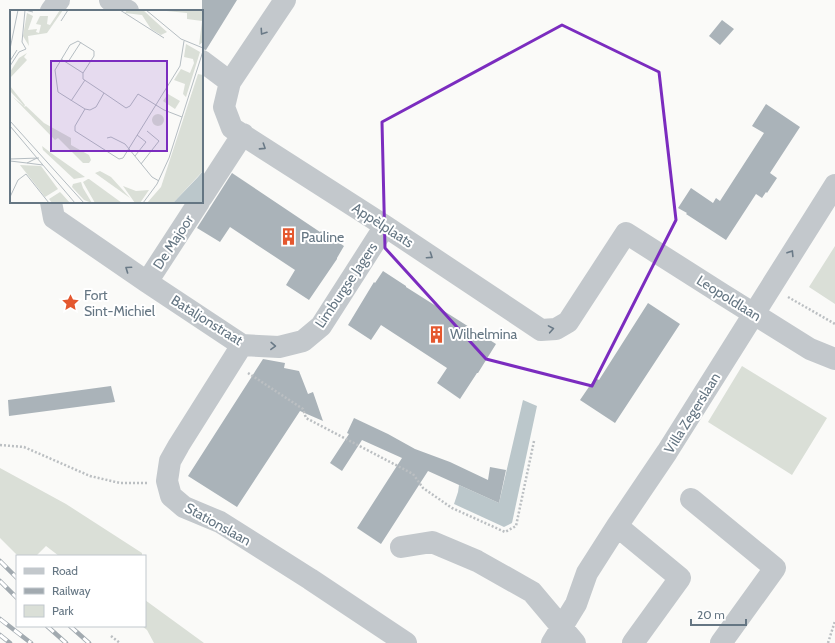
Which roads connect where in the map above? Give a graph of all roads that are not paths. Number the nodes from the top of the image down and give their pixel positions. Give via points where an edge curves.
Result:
1 (59, 0) edge
2 (285, 0) edge
3 (52, 10) edge
4 (203, 61) edge
5 (230, 82) junction
6 (243, 134) junction
7 (835, 185) edge
8 (203, 195) edge
9 (51, 203) edge
10 (198, 203) edge
11 (385, 226) junction
12 (626, 233) joint
13 (146, 282) junction
14 (753, 314) junction
15 (303, 341) joint
16 (236, 353) junction
17 (835, 359) edge
18 (691, 499) dead end
19 (617, 526) junction
20 (401, 547) dead end
21 (563, 638) edge
22 (406, 643) edge
23 (633, 643) edge
24 (721, 643) edge

1 - 3 street
2 -> 5 street, Appèlplaats
4 - 5 street
5 - 6 street, Appèlplaats via 224,106 232,128
6 - 8 street
6 -> 11 street, Appèlplaats
14 -> 7 street, Villa Zegerslaan
13 -> 9 street, Bataljonstraat via 54,218
10 - 13 street, De Majoor
11 -> 12 street, Appèlplaats via 541,330 556,329 568,322
11 - 15 street, Limburgse Jagers via 322,326
12 - 14 street, Leopoldlaan
13 - 16 street, Bataljonstraat
14 - 17 street, Leopoldlaan via 810,349
14 - 19 street, Villa Zegerslaan via 667,452
16 -> 15 street, Bataljonstraat
16 - 22 street, Stationslaan via 170,461 167,481 171,496 184,507 220,522
18 - 24 street via 775,568
19 - 21 street, Villa Zegerslaan via 587,573
19 - 23 street via 680,578
20 - 21 street via 432,542 477,561 532,592

